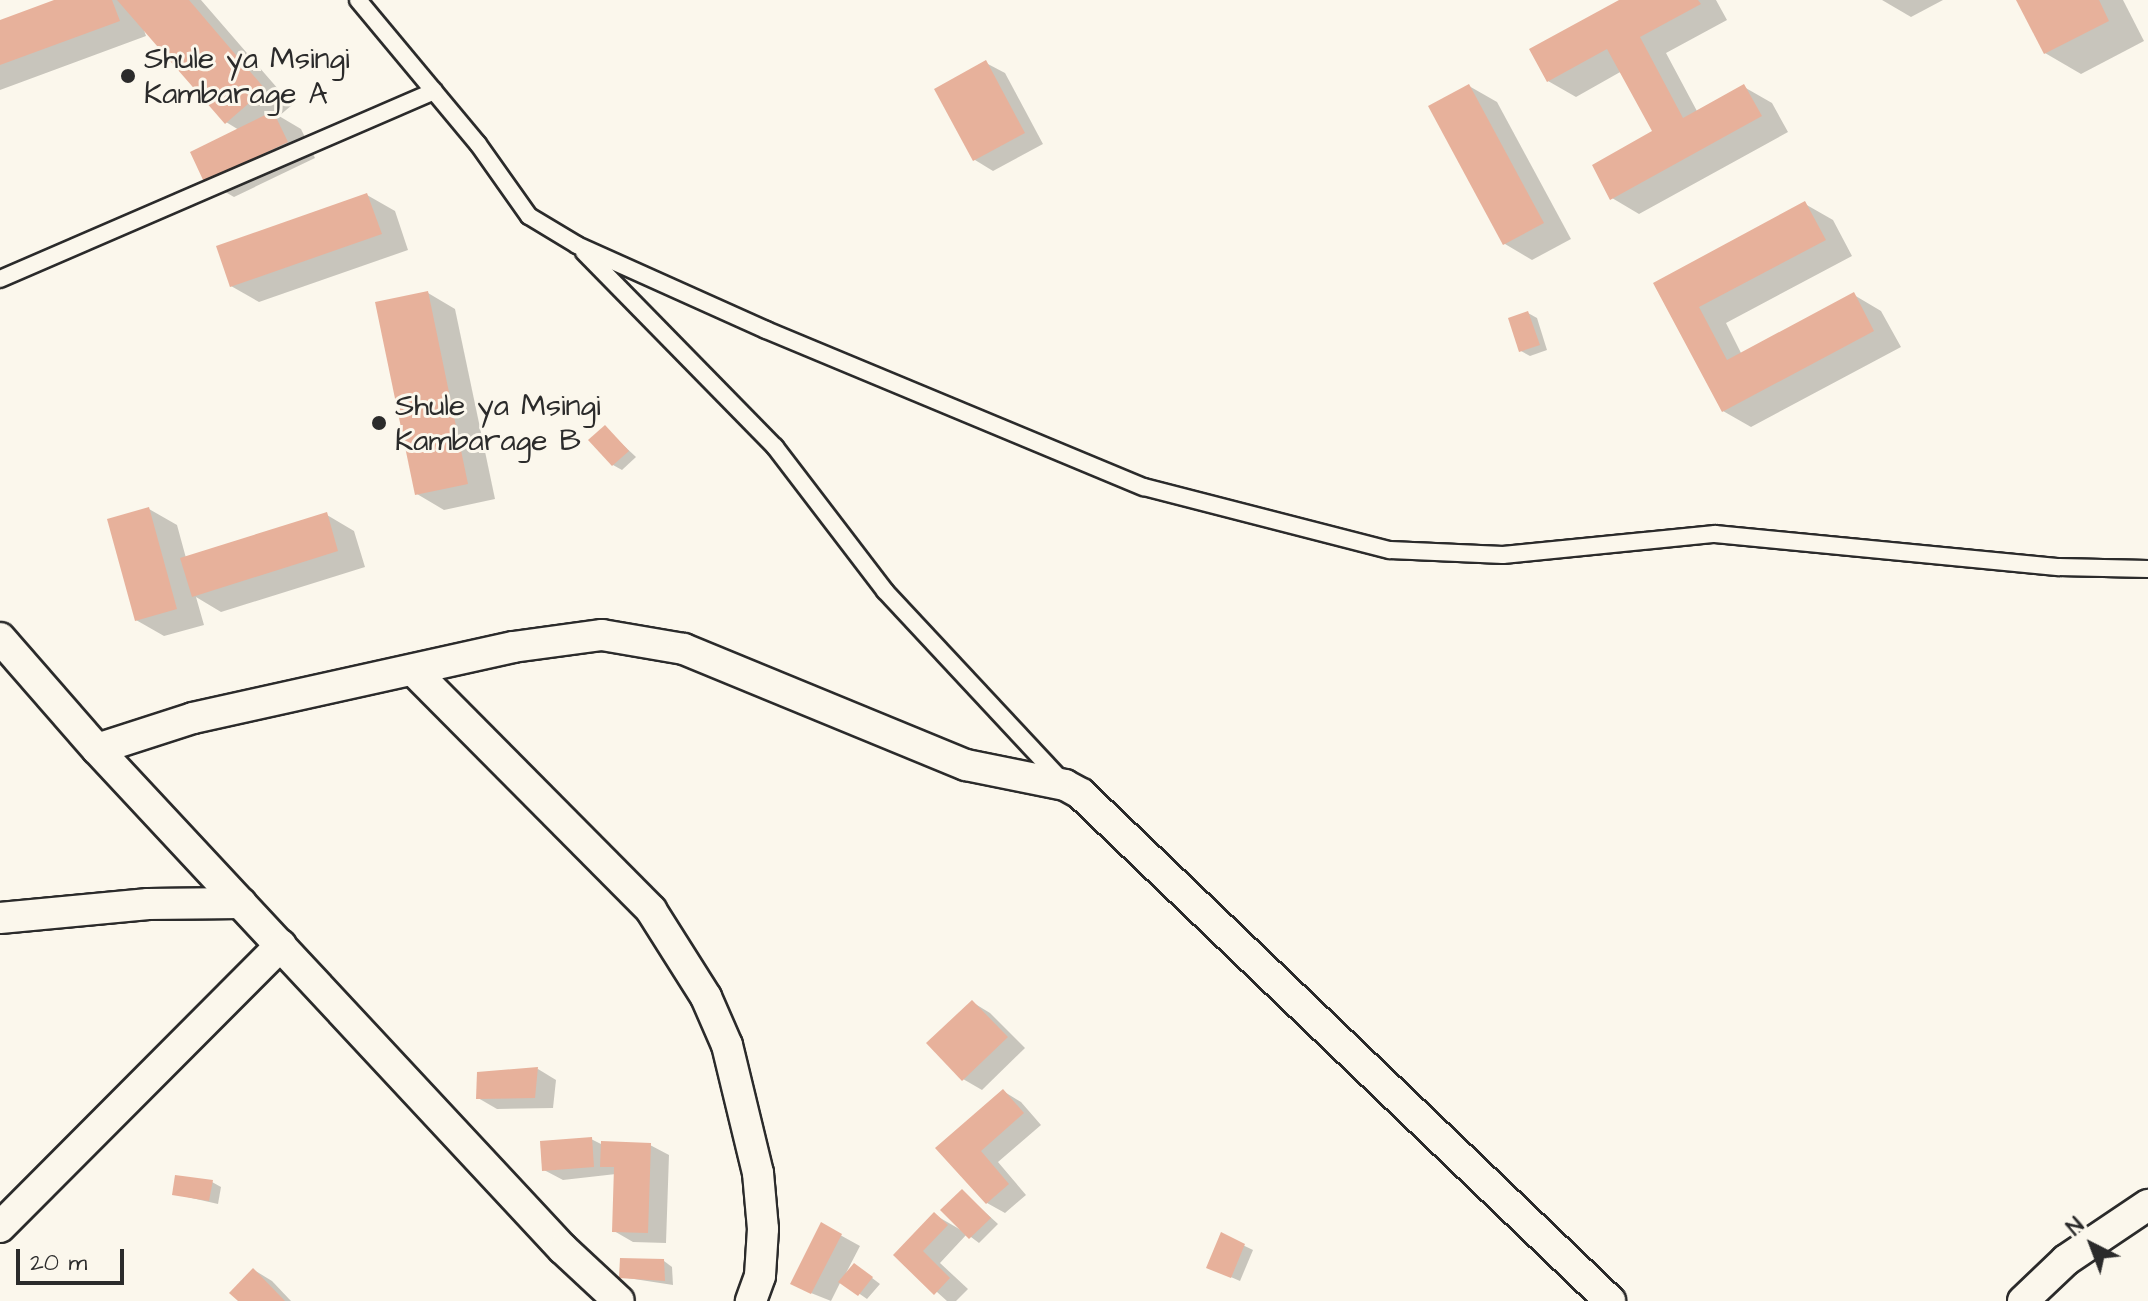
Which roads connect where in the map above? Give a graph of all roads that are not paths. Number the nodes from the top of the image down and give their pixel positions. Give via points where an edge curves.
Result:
1 (358, 0) edge
2 (434, 91) junction
3 (577, 245) junction
4 (0, 279) edge
5 (2148, 569) edge
6 (0, 638) edge
7 (413, 670) junction
8 (97, 749) junction
9 (1065, 785) junction
10 (241, 903) junction
11 (0, 918) edge
12 (281, 945) junction
13 (2148, 1205) edge
14 (0, 1227) edge
15 (619, 1301) edge
16 (751, 1301) edge
17 (1610, 1301) edge
18 (2023, 1301) edge

1 - 2 lane
2 - 3 lane via 529,216
2 - 4 lane
3 - 5 lane via 878,379 987,418 1144,487 1375,547 1503,555 1715,534 2059,567
3 - 9 lane via 775,447 885,591
6 - 8 street
7 - 8 street via 193,718
7 - 9 street via 513,647 602,635 684,649 966,765
7 - 16 street via 651,910 706,997 727,1045 758,1173 763,1229 760,1276
8 - 10 street
9 - 17 street via 1081,794
10 - 11 street via 148,904
10 - 12 street
12 - 14 street
12 - 15 street via 563,1249
13 - 18 street via 2066,1260

